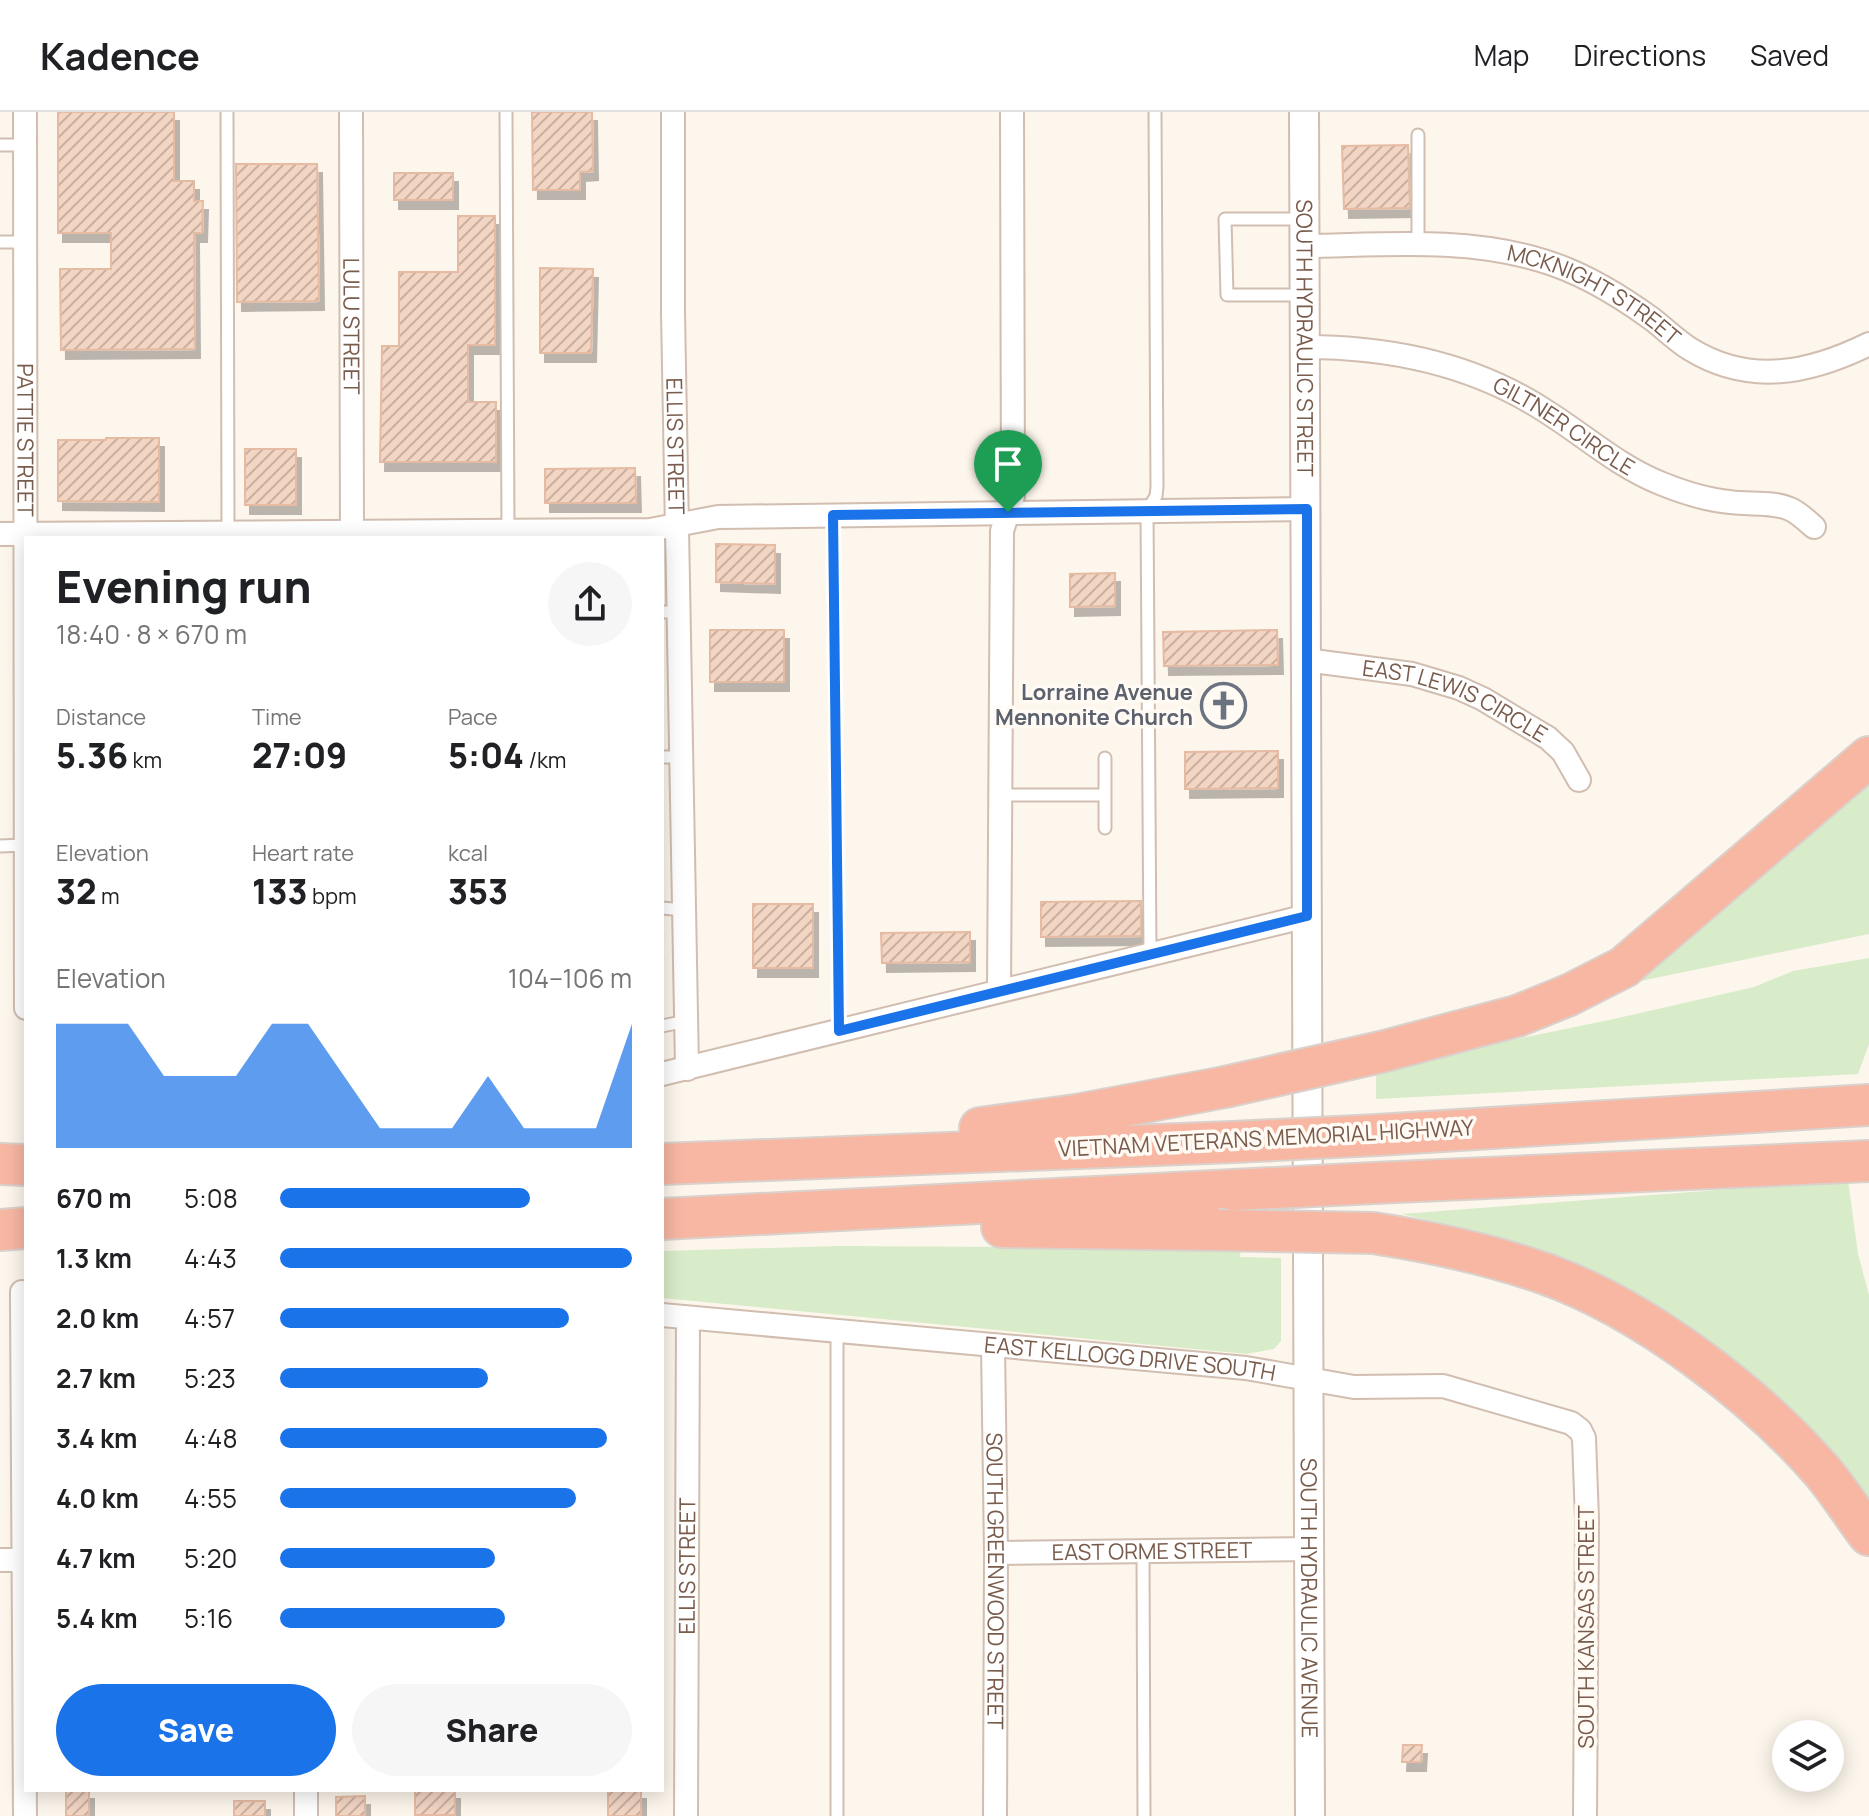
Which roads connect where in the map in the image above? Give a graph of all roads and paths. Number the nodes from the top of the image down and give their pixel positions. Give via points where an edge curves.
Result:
1 (25, 112) edge
2 (227, 112) edge
3 (351, 112) edge
4 (506, 112) edge
5 (673, 112) edge
6 (1012, 112) edge
7 (1155, 112) edge
8 (1304, 112) edge
9 (1418, 135) dead end
10 (0, 145) edge
11 (25, 145) junction
12 (1304, 233) junction
13 (0, 242) edge
14 (25, 242) junction
15 (1418, 245) junction
16 (1305, 295) junction
17 (1869, 344) edge
18 (1305, 347) junction
19 (1307, 509) junction
20 (1147, 511) junction
21 (1008, 512) junction
22 (833, 515) junction
23 (677, 524) junction
24 (1814, 527) dead end
25 (508, 531) junction
26 (228, 532) junction
27 (0, 534) edge
28 (25, 534) junction
29 (483, 534) edge
30 (182, 535) edge
31 (352, 535) edge
32 (670, 612) edge
33 (1306, 660) junction
34 (672, 757) edge
35 (1869, 757) edge
36 (1105, 758) dead end
37 (1579, 780) dead end
38 (1000, 795) junction
39 (1105, 795) junction
40 (1105, 828) dead end
41 (24, 845) edge
42 (0, 846) edge
43 (673, 909) edge
44 (1307, 916) junction
45 (1150, 953) junction
46 (999, 991) junction
47 (686, 1021) junction
48 (664, 1026) edge
49 (839, 1031) junction
50 (687, 1069) junction
51 (664, 1074) edge
52 (1869, 1105) edge
53 (1869, 1161) edge
54 (664, 1162) edge
55 (664, 1162) edge
56 (0, 1164) edge
57 (24, 1165) edge
58 (1869, 1177) edge
59 (1869, 1191) edge
60 (664, 1221) edge
61 (664, 1221) edge
62 (0, 1224) edge
63 (24, 1227) edge
64 (24, 1227) edge
65 (0, 1230) edge
66 (16, 1292) edge
67 (664, 1315) edge
68 (688, 1318) junction
69 (837, 1331) junction
70 (993, 1345) junction
71 (1309, 1379) junction
72 (1584, 1438) joint
73 (24, 1530) edge
74 (1869, 1535) edge
75 (1310, 1549) junction
76 (1143, 1551) junction
77 (996, 1553) junction
78 (0, 1560) edge
79 (24, 1560) edge
80 (25, 1792) edge
81 (306, 1792) edge
82 (25, 1816) edge
83 (306, 1816) edge
84 (686, 1816) edge
85 (837, 1816) edge
86 (995, 1816) edge
87 (1144, 1816) edge
88 (1310, 1816) edge
89 (1585, 1816) edge

1 - 11 street, PATTIE STREET
2 - 26 lane
3 - 31 street, LULU STREET
4 - 25 lane
5 - 23 street, ELLIS STREET
6 - 21 street via 1013,496
7 - 20 lane via 1157,487
8 - 12 street, SOUTH HYDRAULIC STREET
9 - 15 lane
10 - 11 lane
11 - 14 street, PATTIE STREET
12 - 15 street, MCKNIGHT STREET
12 - 16 street, SOUTH HYDRAULIC STREET
12 - 16 lane via 1225,219 1227,295
13 - 14 lane
14 - 28 street, PATTIE STREET
15 - 17 street, MCKNIGHT STREET via 1501,249 1543,260 1578,274 1689,349 1746,369 1807,369
16 - 18 street, SOUTH HYDRAULIC STREET
18 - 19 street, SOUTH HYDRAULIC STREET
18 - 24 street, GILTNER CIRCLE via 1374,350 1448,365 1525,398 1614,460 1659,483 1728,502 1787,507
19 - 20 street
19 - 33 street, SOUTH HYDRAULIC STREET
20 - 21 street
20 - 45 lane
21 - 22 street
21 - 38 street via 1002,531
22 - 23 street via 718,517
22 - 49 lane
23 - 25 street via 650,530
23 - 32 street, ELLIS STREET
25 - 29 street
26 - 30 street
26 - 31 street
27 - 28 street
28 - 30 street
29 - 31 street
32 - 34 street, ELLIS STREET
33 - 37 street, EAST LEWIS CIRCLE via 1412,674 1459,688 1548,738
33 - 44 street, SOUTH HYDRAULIC STREET
34 - 43 street, ELLIS STREET
35 - 54 highway, bridge via 1624,967 1517,1016 1225,1087 1010,1125
36 - 39 lane
38 - 39 lane
38 - 46 street
39 - 40 lane
41 - 42 lane
43 - 47 street, ELLIS STREET
44 - 45 street
44 - 71 street, SOUTH HYDRAULIC STREET
45 - 46 street
46 - 49 street
47 - 48 lane
47 - 50 street, ELLIS STREET
49 - 50 street
50 - 51 street
52 - 55 highway, VIETNAM VETERANS MEMORIAL HIGHWAY, bridge via 1233,1142
53 - 60 highway, bridge
56 - 57 highway
58 - 59 highway
61 - 74 highway, bridge via 1373,1233 1451,1245 1547,1274 1622,1310 1697,1358 1822,1471
62 - 63 highway
64 - 65 highway
66 - 73 street
67 - 68 street, EAST KELLOGG DRIVE SOUTH
68 - 69 street, EAST KELLOGG DRIVE SOUTH
68 - 84 street, ELLIS STREET
69 - 70 street, EAST KELLOGG DRIVE SOUTH
69 - 85 lane
70 - 71 street, EAST KELLOGG DRIVE SOUTH via 1246,1368
70 - 77 street, SOUTH GREENWOOD STREET
71 - 72 street, EAST KELLOGG DRIVE SOUTH via 1354,1387 1443,1386 1571,1423
71 - 75 street, SOUTH HYDRAULIC AVENUE
72 - 89 street, SOUTH KANSAS STREET
75 - 76 street, EAST ORME STREET
75 - 88 street, SOUTH HYDRAULIC AVENUE
76 - 77 street, EAST ORME STREET
76 - 87 lane
77 - 86 street, SOUTH GREENWOOD STREET
78 - 79 street
80 - 82 street
81 - 83 street

